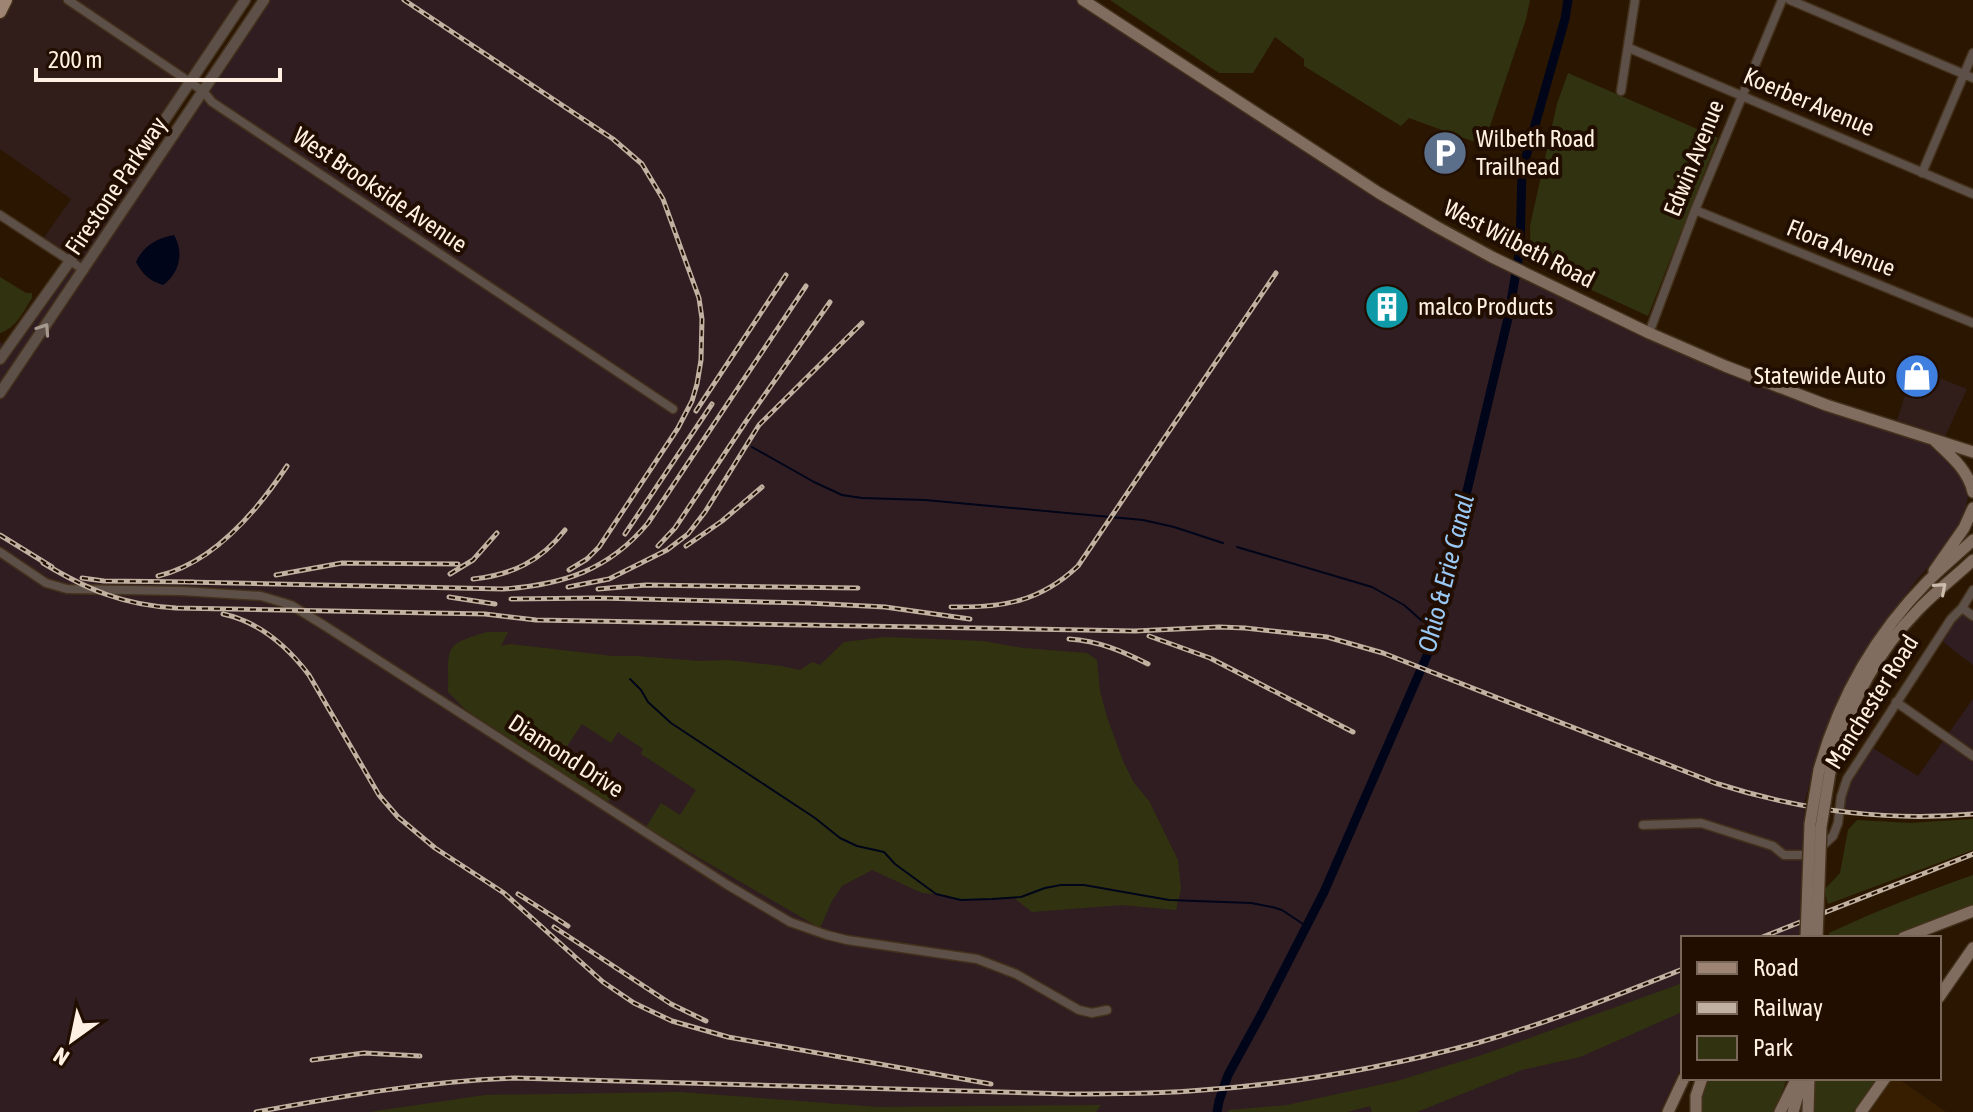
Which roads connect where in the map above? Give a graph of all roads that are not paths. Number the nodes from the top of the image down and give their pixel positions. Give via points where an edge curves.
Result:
1 (6, 0) edge
2 (68, 0) edge
3 (245, 0) edge
4 (264, 0) edge
5 (1083, 0) edge
6 (1635, 0) edge
7 (1782, 0) edge
8 (1790, 0) edge
9 (0, 12) edge
10 (1629, 48) junction
11 (1973, 53) edge
12 (1969, 76) edge
13 (190, 82) junction
14 (203, 91) junction
15 (1621, 91) dead end
16 (1741, 95) junction
17 (1922, 173) junction
18 (1973, 194) edge
19 (1695, 210) junction
20 (0, 215) edge
21 (70, 261) junction
22 (84, 270) junction
23 (1973, 323) edge
24 (1649, 333) junction
25 (0, 359) edge
26 (0, 393) edge
27 (673, 409) dead end
28 (1932, 438) junction
29 (1973, 452) edge
30 (1973, 492) edge
31 (1973, 508) edge
32 (1973, 540) edge
33 (2, 553) edge
34 (1973, 560) edge
35 (1927, 582) junction
36 (1973, 590) edge
37 (1962, 608) junction
38 (1973, 616) edge
39 (1896, 702) junction
40 (1973, 756) edge
41 (1825, 771) junction
42 (1643, 825) dead end
43 (1973, 911) edge
44 (1806, 936) edge
45 (1817, 936) edge
46 (1908, 936) edge
47 (1973, 948) edge
48 (1941, 994) edge
49 (1107, 1010) dead end
50 (1683, 1080) edge
51 (1701, 1080) edge
52 (1797, 1080) edge
53 (1798, 1080) edge
54 (1809, 1080) edge
55 (1884, 1080) edge
56 (1668, 1112) edge
57 (1696, 1112) edge
58 (1780, 1112) edge
59 (1791, 1112) edge
60 (1808, 1112) edge
61 (1861, 1112) edge

1 - 9 main road
2 - 13 street, West Brookside Avenue
3 - 13 street, Firestone Parkway
4 - 14 street, Firestone Parkway
5 - 24 main road, West Wilbeth Road via 1379,193 1494,258
6 - 10 street
7 - 16 street, Edwin Avenue
8 - 12 street
10 - 15 street
10 - 16 street, Koerber Avenue
11 - 12 street
12 - 17 street
13 - 14 street, West Brookside Avenue
13 - 21 street, Firestone Parkway
14 - 22 street, Firestone Parkway
14 - 27 street, West Brookside Avenue via 212,102
16 - 17 street, Koerber Avenue
16 - 19 street, Edwin Avenue
17 - 18 street, Koerber Avenue
19 - 23 street, Flora Avenue
19 - 24 street, Edwin Avenue
20 - 21 street
21 - 22 street
21 - 25 street, Firestone Parkway
26 -> 22 street, Firestone Parkway
24 - 28 main road, West Wilbeth Road via 1826,405
28 - 29 main road, West Wilbeth Road
28 - 30 main road via 1963,468
31 - 35 main road
32 - 35 main road
33 - 49 street, Diamond Drive via 46,583 67,589 247,594 283,601 790,922 847,940 977,959 1016,974 1079,1010
41 -> 34 main road via 1878,660 1908,620
35 - 41 main road via 1861,667 1837,713
36 - 37 street, Manchester Road
37 - 38 street
37 - 39 street, Manchester Road
39 - 40 street
39 - 42 street, Manchester Road via 1847,779 1836,830 1820,848 1790,856 1701,823
41 - 44 main road, bridge via 1810,824
41 - 45 main road, bridge
43 - 46 main road
47 - 48 main road
50 - 56 main road
51 - 57 main road
52 - 58 main road
53 - 59 main road
54 - 60 main road
55 - 61 main road

